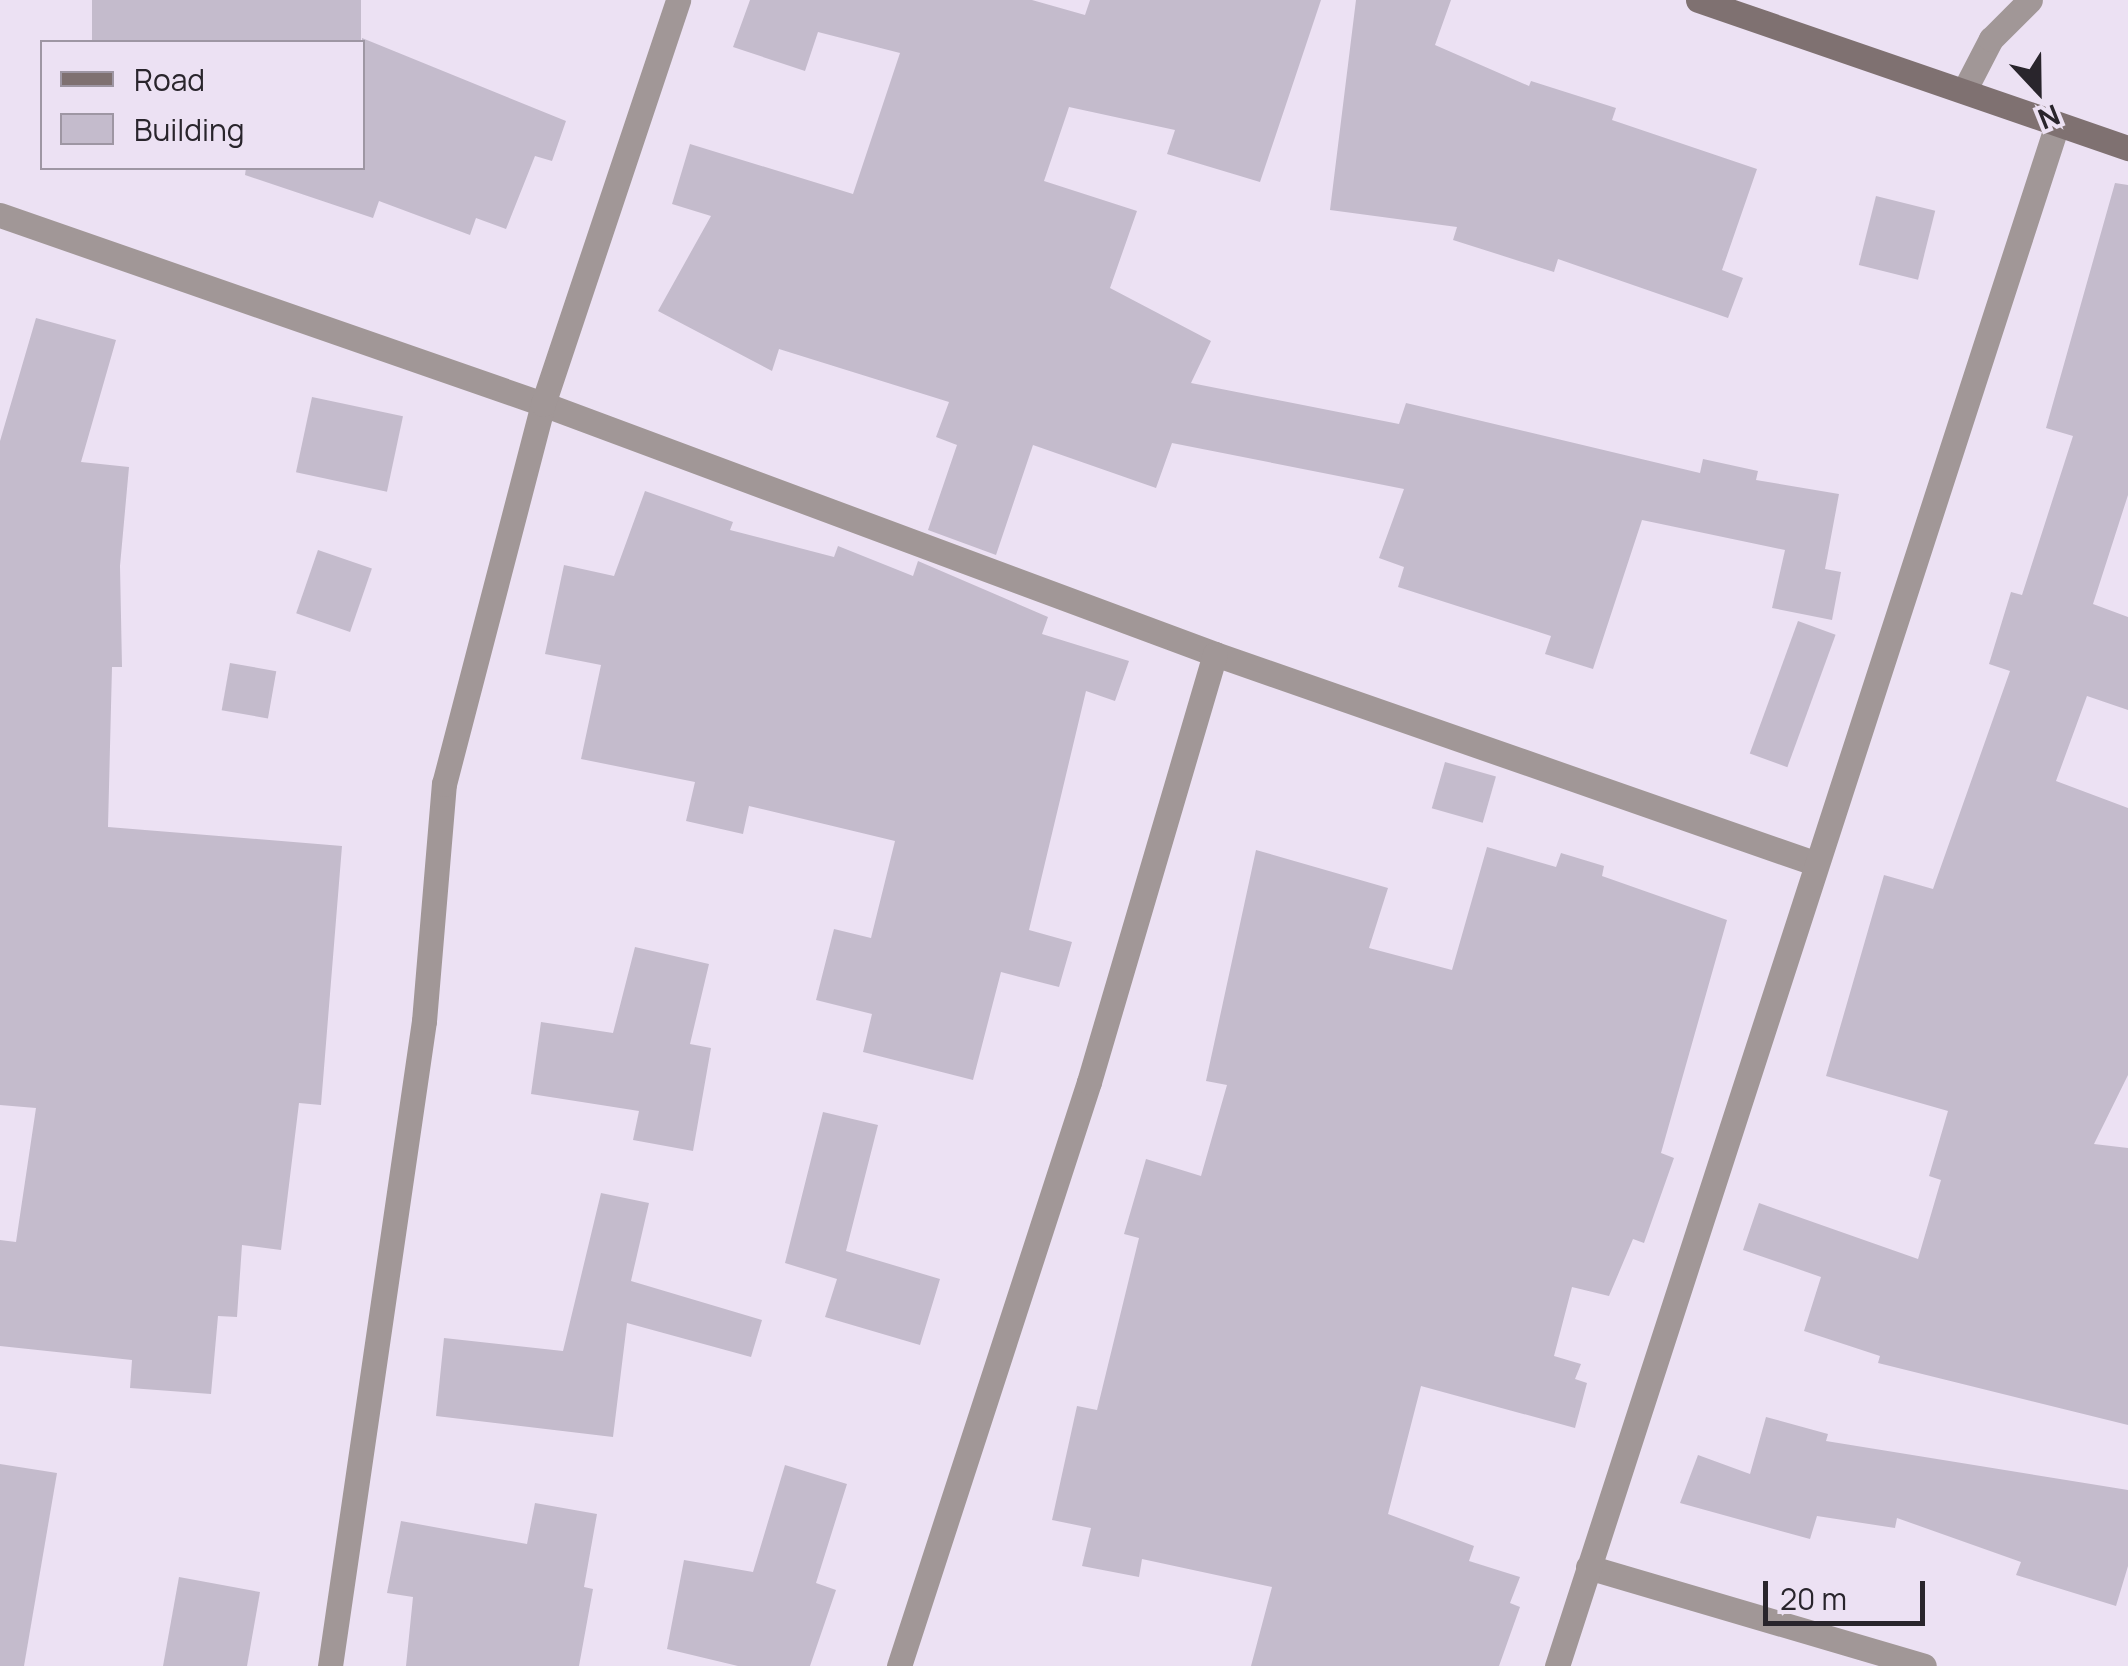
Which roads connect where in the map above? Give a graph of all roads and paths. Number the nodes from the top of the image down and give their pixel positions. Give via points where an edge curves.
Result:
1 (678, 0) edge
2 (1698, 0) edge
3 (2030, 0) edge
4 (1964, 91) junction
5 (2057, 124) junction
6 (2128, 148) edge
7 (0, 215) edge
8 (542, 404) junction
9 (1215, 654) junction
10 (1814, 863) junction
11 (1588, 1567) junction
12 (330, 1666) edge
13 (899, 1666) edge
14 (1557, 1666) edge
15 (1924, 1666) edge

1 - 8 street
2 - 4 street
3 - 4 street via 1991,39
4 - 5 street
5 - 6 street
5 - 10 street
7 - 8 street
8 - 9 street
8 - 12 street via 444,784 424,1021
9 - 10 street
9 - 13 street via 1089,1082
10 - 11 street
11 - 14 street
11 - 15 street

